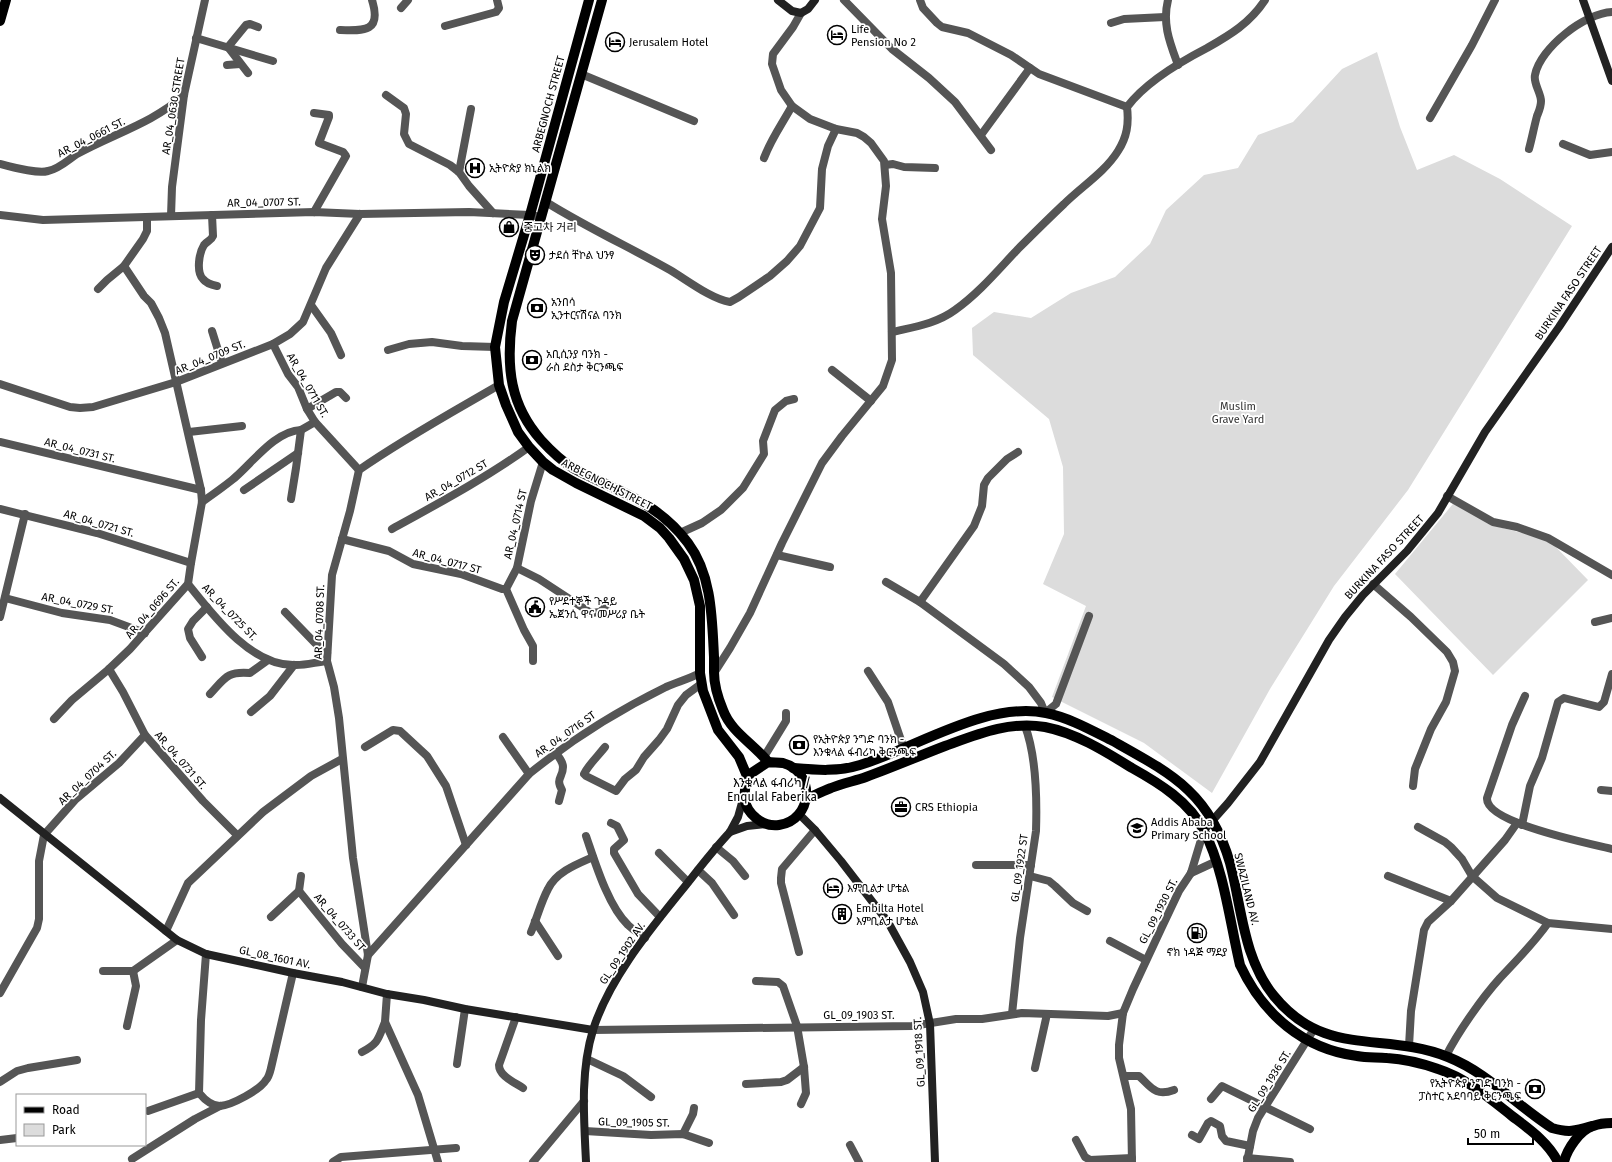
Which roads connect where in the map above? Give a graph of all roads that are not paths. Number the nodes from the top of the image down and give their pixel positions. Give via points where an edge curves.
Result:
1 (6, 0) edge
2 (205, 0) edge
3 (372, 0) edge
4 (408, 0) edge
5 (497, 0) edge
6 (589, 0) edge
7 (602, 0) edge
8 (778, 0) edge
9 (815, 0) edge
10 (844, 0) edge
11 (920, 0) edge
12 (1168, 0) edge
13 (1265, 0) edge
14 (1495, 0) edge
15 (1583, 0) edge
16 (401, 8) dead end
17 (1612, 12) edge
18 (801, 13) junction
19 (1165, 17) junction
20 (1589, 18) junction
21 (0, 22) edge
22 (1111, 23) dead end
23 (258, 26) dead end
24 (445, 26) dead end
25 (340, 30) dead end
26 (196, 38) junction
27 (228, 47) junction
28 (273, 61) dead end
29 (240, 64) junction
30 (227, 65) dead end
31 (1178, 65) junction
32 (1030, 68) junction
33 (248, 73) dead end
34 (581, 74) junction
35 (1612, 81) edge
36 (386, 95) dead end
37 (184, 96) junction
38 (792, 106) junction
39 (1127, 108) junction
40 (471, 109) dead end
41 (314, 113) dead end
42 (1430, 118) dead end
43 (694, 120) dead end
44 (836, 130) junction
45 (981, 135) junction
46 (1563, 144) dead end
47 (1529, 149) dead end
48 (991, 150) dead end
49 (1612, 152) edge
50 (764, 158) dead end
51 (0, 164) edge
52 (885, 165) junction
53 (936, 168) dead end
54 (459, 172) junction
55 (546, 202) junction
56 (314, 212) junction
57 (360, 214) junction
58 (493, 214) junction
59 (0, 215) edge
60 (212, 215) junction
61 (530, 215) junction
62 (171, 216) junction
63 (146, 217) junction
64 (541, 217) junction
65 (1612, 248) edge
66 (124, 266) junction
67 (217, 286) dead end
68 (98, 289) dead end
69 (311, 305) junction
70 (212, 331) dead end
71 (892, 332) junction
72 (273, 344) junction
73 (495, 348) junction
74 (388, 350) dead end
75 (341, 355) dead end
76 (222, 363) junction
77 (832, 370) dead end
78 (176, 382) junction
79 (0, 384) edge
80 (499, 385) junction
81 (346, 398) dead end
82 (794, 399) dead end
83 (871, 401) junction
84 (307, 409) junction
85 (315, 422) junction
86 (242, 426) dead end
87 (301, 430) junction
88 (189, 432) junction
89 (0, 442) edge
90 (529, 447) junction
91 (1018, 452) dead end
92 (298, 453) junction
93 (543, 462) junction
94 (359, 470) junction
95 (201, 490) junction
96 (244, 490) dead end
97 (1447, 496) junction
98 (291, 499) dead end
99 (202, 502) junction
100 (0, 509) edge
101 (25, 514) junction
102 (392, 529) dead end
103 (680, 533) junction
104 (342, 539) junction
105 (776, 555) junction
106 (190, 562) junction
107 (830, 567) dead end
108 (517, 568) junction
109 (1612, 575) edge
110 (886, 582) dead end
111 (188, 584) junction
112 (1373, 584) junction
113 (504, 589) junction
114 (5, 598) junction
115 (920, 602) junction
116 (608, 604) dead end
117 (207, 606) junction
118 (285, 612) dead end
119 (1089, 616) dead end
120 (0, 617) edge
121 (1612, 618) edge
122 (1596, 622) dead end
123 (144, 633) junction
124 (202, 656) dead end
125 (327, 657) junction
126 (268, 660) junction
127 (533, 661) dead end
128 (294, 665) junction
129 (109, 669) junction
130 (868, 671) dead end
131 (700, 673) junction
132 (714, 673) junction
133 (1612, 674) edge
134 (701, 684) junction
135 (210, 694) dead end
136 (1525, 696) dead end
137 (251, 712) dead end
138 (786, 713) dead end
139 (1045, 713) junction
140 (54, 719) dead end
141 (1026, 726) junction
142 (145, 735) junction
143 (503, 736) dead end
144 (605, 746) dead end
145 (365, 747) dead end
146 (904, 748) junction
147 (555, 752) junction
148 (342, 759) junction
149 (766, 759) junction
150 (793, 768) junction
151 (529, 774) junction
152 (747, 776) junction
153 (1413, 786) dead end
154 (1601, 790) dead end
155 (1612, 791) edge
156 (0, 798) edge
157 (744, 799) junction
158 (806, 799) junction
159 (559, 801) dead end
160 (799, 814) junction
161 (1213, 821) junction
162 (611, 823) dead end
163 (767, 824) junction
164 (1520, 824) junction
165 (1418, 827) dead end
166 (815, 830) junction
167 (1204, 830) junction
168 (730, 832) junction
169 (44, 835) junction
170 (237, 835) junction
171 (586, 836) dead end
172 (466, 845) junction
173 (716, 847) junction
174 (1612, 849) edge
175 (659, 853) dead end
176 (593, 858) junction
177 (1217, 861) junction
178 (976, 865) dead end
179 (1031, 865) junction
180 (698, 870) junction
181 (1191, 873) junction
182 (301, 876) dead end
183 (745, 876) dead end
184 (1030, 876) junction
185 (1388, 876) dead end
186 (1472, 876) junction
187 (688, 882) junction
188 (299, 891) junction
189 (1451, 901) junction
190 (1087, 911) dead end
191 (734, 915) dead end
192 (271, 917) dead end
193 (660, 917) junction
194 (535, 921) junction
195 (1548, 923) junction
196 (1612, 929) edge
197 (166, 931) junction
198 (530, 932) dead end
199 (645, 938) junction
200 (177, 940) junction
201 (1110, 941) dead end
202 (799, 952) dead end
203 (206, 954) junction
204 (368, 955) junction
205 (558, 956) dead end
206 (1146, 960) junction
207 (365, 968) junction
208 (103, 971) dead end
209 (132, 971) junction
210 (293, 973) junction
211 (756, 981) dead end
212 (362, 987) junction
213 (0, 993) edge
214 (387, 994) junction
215 (465, 1008) junction
216 (1123, 1013) junction
217 (1012, 1014) junction
218 (1047, 1014) junction
219 (516, 1017) junction
220 (385, 1022) junction
221 (930, 1024) junction
222 (127, 1026) dead end
223 (797, 1026) junction
224 (1314, 1029) junction
225 (593, 1030) junction
226 (1307, 1041) junction
227 (1409, 1046) junction
228 (362, 1052) dead end
229 (1446, 1056) junction
230 (587, 1059) junction
231 (77, 1060) dead end
232 (457, 1064) dead end
233 (804, 1067) junction
234 (1035, 1068) dead end
235 (1124, 1076) junction
236 (0, 1082) edge
237 (746, 1084) dead end
238 (523, 1088) dead end
239 (1174, 1090) dead end
240 (199, 1093) junction
241 (651, 1097) dead end
242 (1211, 1099) dead end
243 (584, 1101) junction
244 (801, 1104) dead end
245 (220, 1106) junction
246 (1265, 1106) junction
247 (694, 1108) dead end
248 (148, 1111) dead end
249 (1612, 1123) edge
250 (1592, 1126) junction
251 (1310, 1129) dead end
252 (584, 1131) junction
253 (683, 1134) junction
254 (1192, 1135) dead end
255 (16, 1138) edge
256 (0, 1140) edge
257 (1076, 1140) dead end
258 (709, 1143) dead end
259 (850, 1144) dead end
260 (1250, 1146) junction
261 (456, 1148) dead end
262 (436, 1150) junction
263 (132, 1160) dead end
264 (1132, 1160) edge
265 (1247, 1160) edge
266 (333, 1162) edge
267 (438, 1162) edge
268 (533, 1162) edge
269 (586, 1162) edge
270 (859, 1162) edge
271 (935, 1162) edge
272 (1290, 1162) edge
273 (1558, 1162) edge
274 (1564, 1162) edge

1 - 21 main road
2 - 26 street, AR_04_0630 STREET
3 - 25 street via 375,12 371,26 367,30
4 - 16 street
5 - 24 street via 499,8 496,12
6 - 61 main road, ARBEGNOCH STREET
7 - 34 main road, ARBEGNOCH STREET
8 - 18 main road via 792,11
9 - 18 main road
10 - 45 street via 892,49 955,102
11 - 32 street via 923,8 942,27 968,32 981,38 1012,54
12 - 19 street
13 - 31 street via 1254,16 1237,30
14 - 42 street
15 - 20 main road
17 - 20 street
18 - 38 street via 772,57 781,90
19 - 22 street via 1124,19
19 - 31 street via 1167,34
20 - 35 main road
20 - 47 street via 1560,38 1542,58 1535,74 1541,108
23 - 27 street via 246,25
26 - 27 street
26 - 37 street, AR_04_0630 STREET
27 - 28 street
27 - 29 street
29 - 30 street
29 - 33 street
31 - 39 street via 1135,96
32 - 39 street via 1050,79
32 - 45 street
34 - 43 street
34 - 55 main road, ARBEGNOCH STREET
36 - 54 street via 404,108 404,134 409,144
37 - 51 street, AR_04_0661 ST. via 145,122 77,154 48,171
37 - 62 street, AR_04_0630 STREET via 172,187
38 - 44 street via 810,119
38 - 50 street via 770,142
39 - 71 street via 1126,135 1117,153 968,300 945,316 927,324
40 - 54 street
41 - 56 street via 329,115 319,143 344,152 346,156
44 - 52 street via 857,133 864,137 875,147
44 - 55 street via 828,146 822,169 820,208 800,246 770,276 730,302 717,298
45 - 48 street
46 - 49 street via 1590,155
52 - 53 street
52 - 71 street via 886,186 882,219 890,264
54 - 58 street
55 - 64 main road, ARBEGNOCH STREET
56 - 57 street, AR_04_0707 ST.
56 - 60 street, AR_04_0707 ST.
57 - 58 street, AR_04_0707 ST.
57 - 69 street, AR_04_0709 ST. via 326,268
58 - 61 street, AR_04_0707 ST.
59 - 63 street, AR_04_0707 ST. via 43,220
60 - 62 street, AR_04_0707 ST.
60 - 67 street via 213,236 200,253 200,274 204,281
61 - 64 street, AR_04_0707 ST.
61 - 73 main road, ARBEGNOCH STREET via 504,302
62 - 63 street, AR_04_0707 ST.
63 - 66 street via 147,231
64 - 103 main road, ARBEGNOCH STREET via 512,321 510,370 519,408 550,451 579,470 637,498 666,518
65 - 97 main road, BURKINA FASO STREET via 1485,432
66 - 68 street
66 - 78 street, AR_04_0696 ST. via 159,318
69 - 72 street, AR_04_0709 ST. via 298,328
69 - 75 street via 331,333
70 - 76 street
71 - 83 street via 892,360 887,377
72 - 76 street, AR_04_0709 ST.
72 - 84 street, AR_04_0711 ST. via 288,374 298,387
73 - 74 street via 432,342 409,344
73 - 80 main road, ARBEGNOCH STREET
76 - 78 street, AR_04_0709 ST.
77 - 83 street
78 - 79 street, AR_04_0709 ST. via 92,407 80,408
78 - 88 street, AR_04_0696 ST.
80 - 90 main road, ARBEGNOCH STREET via 511,418
80 - 94 street via 432,422
81 - 84 street via 340,392 336,392
82 - 103 street via 786,400 775,410 763,441 764,454 743,488 721,510 702,523
83 - 105 street via 822,463
84 - 85 street, AR_04_0711 ST.
85 - 87 street
85 - 94 street, AR_04_0711 ST.
86 - 88 street
87 - 92 street
87 - 99 street via 290,432 265,449 232,481
88 - 95 street, AR_04_0696 ST.
89 - 95 street, AR_04_0731 ST.
90 - 93 main road, ARBEGNOCH STREET
90 - 102 street, AR_04_0712 ST via 464,490
91 - 115 street via 1007,458 988,478 984,486 982,506 974,526
92 - 96 street
92 - 98 street
93 - 108 street, AR_04_0714 ST
93 - 131 main road, ARBEGNOCH STREET via 576,483 644,516 674,543 694,580 700,606
94 - 104 street, AR_04_0708 ST.
95 - 99 street, AR_04_0696 ST.
97 - 109 street via 1493,522 1548,538
97 - 112 main road, BURKINA FASO STREET via 1438,513 1416,540
99 - 106 street, AR_04_0696 ST.
100 - 101 street, AR_04_0721 ST.
101 - 106 street, AR_04_0721 ST.
101 - 114 street
103 - 132 main road, ARBEGNOCH STREET via 689,544 701,568 708,591
104 - 113 street, AR_04_0717 ST via 389,551 413,564 461,574
104 - 125 street, AR_04_0708 ST. via 332,575
105 - 107 street
105 - 132 street via 742,629
106 - 111 street, AR_04_0696 ST.
108 - 113 street, AR_04_0714 ST
108 - 116 street via 539,579 591,613 600,612
110 - 115 street
111 - 117 street, AR_04_0725 ST.
111 - 123 street, AR_04_0696 ST.
112 - 153 street via 1447,652 1455,670 1446,702 1431,729 1415,770
112 - 161 main road, BURKINA FASO STREET via 1335,630 1260,762
113 - 127 street via 533,646
114 - 120 street
114 - 123 street, AR_04_0729 ST. via 62,613 110,620
115 - 139 street via 1004,664 1029,687
117 - 124 street via 188,629 190,638
117 - 126 street, AR_04_0725 ST. via 249,649
118 - 125 street
119 - 139 street via 1056,704
121 - 122 street
123 - 129 street, AR_04_0696 ST.
125 - 128 street, AR_04_0725 ST.
125 - 148 street, AR_04_0708 ST. via 339,718
126 - 128 street, AR_04_0725 ST.
126 - 135 street via 250,673 237,672 230,675
128 - 137 street via 270,696
129 - 140 street, AR_04_0696 ST.
129 - 142 street, AR_04_0731 ST.
130 - 146 street via 888,702
131 - 134 main road, ARBEGNOCH STREET
131 - 147 street, AR_04_0716 ST via 630,706
132 - 149 main road, ARBEGNOCH STREET via 719,699 729,722
133 - 164 street via 1604,702 1599,707 1564,698 1558,702
134 - 144 street via 678,704 659,740 616,791 584,774
134 - 152 main road, ARBEGNOCH STREET via 714,722 739,757
136 - 164 street via 1512,724 1487,801 1491,809
138 - 149 street via 786,721
139 - 146 main road, SWAZILAND AV. via 1017,712 987,717
139 - 161 main road, SWAZILAND AV. via 1075,722 1157,765 1190,791
141 - 158 main road, SWAZILAND AV. via 1013,725 989,730
141 - 167 main road, SWAZILAND AV. via 1064,732 1150,778 1178,798
141 - 179 street, GL_09_1922 ST via 1031,750 1036,815
142 - 169 street, AR_04_0704 ST. via 119,763 75,800
142 - 170 street, AR_04_0731 ST. via 203,801
143 - 151 street
145 - 172 street via 393,730 400,731 427,756 446,786
146 - 150 main road, SWAZILAND AV. via 848,768 820,771
147 - 151 street, AR_04_0716 ST
147 - 159 street via 563,766 559,778 562,790
148 - 170 street via 311,776
148 - 204 street, AR_04_0708 ST. via 353,858
149 - 150 main road
149 - 152 main road
150 - 158 main road via 804,781
151 - 172 street, AR_04_0716 ST
152 - 157 main road
154 - 155 street
156 - 169 main road, GL_08_1601 AV.
157 - 163 main road via 751,814
157 - 168 main road, GL_09_1902 AV.
158 - 160 main road
160 - 163 main road via 784,824
160 - 166 main road, GL_09_1918 ST.
161 - 167 main road, BURKINA FASO STREET
161 - 224 main road, SWAZILAND AV. via 1230,862 1246,936 1259,973 1281,1003
162 - 193 street via 617,826 624,840 614,849 614,853 638,894
163 - 168 main road, GL_09_1902 AV. via 747,826
164 - 174 street
164 - 186 street
165 - 186 street via 1451,847 1462,858
166 - 202 street via 781,873
166 - 221 main road, GL_09_1918 ST. via 872,900 898,937 923,992
167 - 177 main road, SWAZILAND AV.
167 - 181 street
168 - 173 main road, GL_09_1902 AV.
169 - 197 main road, GL_08_1601 AV.
169 - 213 street via 39,862 37,928
170 - 197 street via 188,883
171 - 176 street
172 - 204 street, AR_04_0716 ST
173 - 180 main road, GL_09_1902 AV.
173 - 183 street via 733,861
175 - 187 street
176 - 194 street via 570,868 553,882 548,888
176 - 199 street via 615,907 627,924
177 - 181 street
177 - 226 main road, SWAZILAND AV. via 1240,965 1248,981 1272,1012
178 - 179 street
179 - 184 street, GL_09_1922 ST
180 - 187 main road, GL_09_1902 AV.
180 - 191 street via 712,883
181 - 206 street, GL_09_1930 ST. via 1179,891
182 - 188 street, AR_04_0733 ST
184 - 190 street via 1049,881
184 - 217 street, GL_09_1922 ST
185 - 189 street
186 - 189 street
186 - 195 street via 1497,898
187 - 193 main road, GL_09_1902 AV.
188 - 192 street, AR_04_0733 ST
188 - 207 street, AR_04_0733 ST
189 - 227 street via 1424,930 1411,1011
193 - 199 main road, GL_09_1902 AV.
194 - 198 street
194 - 205 street
195 - 196 street
195 - 229 street via 1492,989
197 - 200 main road, GL_08_1601 AV.
199 - 225 main road, GL_09_1902 AV. via 608,993
200 - 203 main road, GL_08_1601 AV.
200 - 209 street
201 - 206 street, GL_09_1930 ST.
203 - 210 main road, GL_08_1601 AV.
203 - 240 street
204 - 207 street, AR_04_0708 ST.
206 - 216 street, GL_09_1930 ST.
207 - 212 street, AR_04_0708 ST.
208 - 209 street
209 - 222 street via 136,986
210 - 212 main road, GL_08_1601 AV.
210 - 245 street via 266,1080 253,1092
211 - 223 street via 781,983
212 - 214 main road, GL_08_1601 AV.
214 - 215 main road, GL_08_1601 AV.
214 - 220 street
215 - 219 main road, GL_08_1601 AV.
215 - 232 street
216 - 218 street, GL_09_1903 ST. via 1108,1016
216 - 235 street, GL_09_1930 ST. via 1119,1058
217 - 218 street, GL_09_1903 ST.
217 - 221 street, GL_09_1903 ST.
218 - 234 street
219 - 225 main road, GL_08_1601 AV.
219 - 238 street via 499,1069 502,1074
220 - 228 street via 377,1041
220 - 262 street via 418,1095
221 - 223 street, GL_09_1903 ST.
221 - 271 main road, GL_09_1918 ST.
223 - 225 street, GL_09_1903 ST.
223 - 233 street
224 - 226 street, GL_09_1936 ST.
224 - 227 main road, SWAZILAND AV. via 1343,1039
225 - 230 main road, GL_09_1902 AV.
226 - 246 street, GL_09_1936 ST.
226 - 273 main road, SWAZILAND AV. via 1326,1050 1346,1055 1403,1060 1449,1073 1474,1086 1535,1134 1554,1153
227 - 229 main road, SWAZILAND AV.
229 - 250 main road, SWAZILAND AV. via 1494,1082 1552,1128 1573,1132
230 - 241 street via 623,1076
230 - 243 main road, GL_09_1902 AV.
231 - 236 street via 17,1071
233 - 237 street via 781,1082
233 - 244 street via 806,1093
235 - 239 street via 1139,1076 1157,1092
235 - 264 street, GL_09_1930 ST. via 1131,1109
240 - 245 street via 207,1102
240 - 248 street
242 - 246 street via 1222,1086
243 - 252 main road, GL_09_1902 AV.
243 - 268 street
245 - 263 street
246 - 251 street via 1276,1114
246 - 260 street, GL_09_1936 ST. via 1258,1118
247 - 253 street, GL_09_1905 ST.
249 - 250 main road, SWAZILAND AV.
250 - 274 main road via 1577,1137 1570,1146
252 - 253 street, GL_09_1905 ST.
252 - 269 main road, GL_09_1902 AV.
253 - 258 street, GL_09_1905 ST.
254 - 260 street via 1200,1138 1211,1121 1220,1126 1226,1141
255 - 256 street
257 - 264 street via 1084,1157 1090,1160
259 - 270 street
260 - 265 street, GL_09_1936 ST.
261 - 262 street
262 - 266 street via 341,1157
262 - 267 street
265 - 272 street, GL_09_1936 ST.

